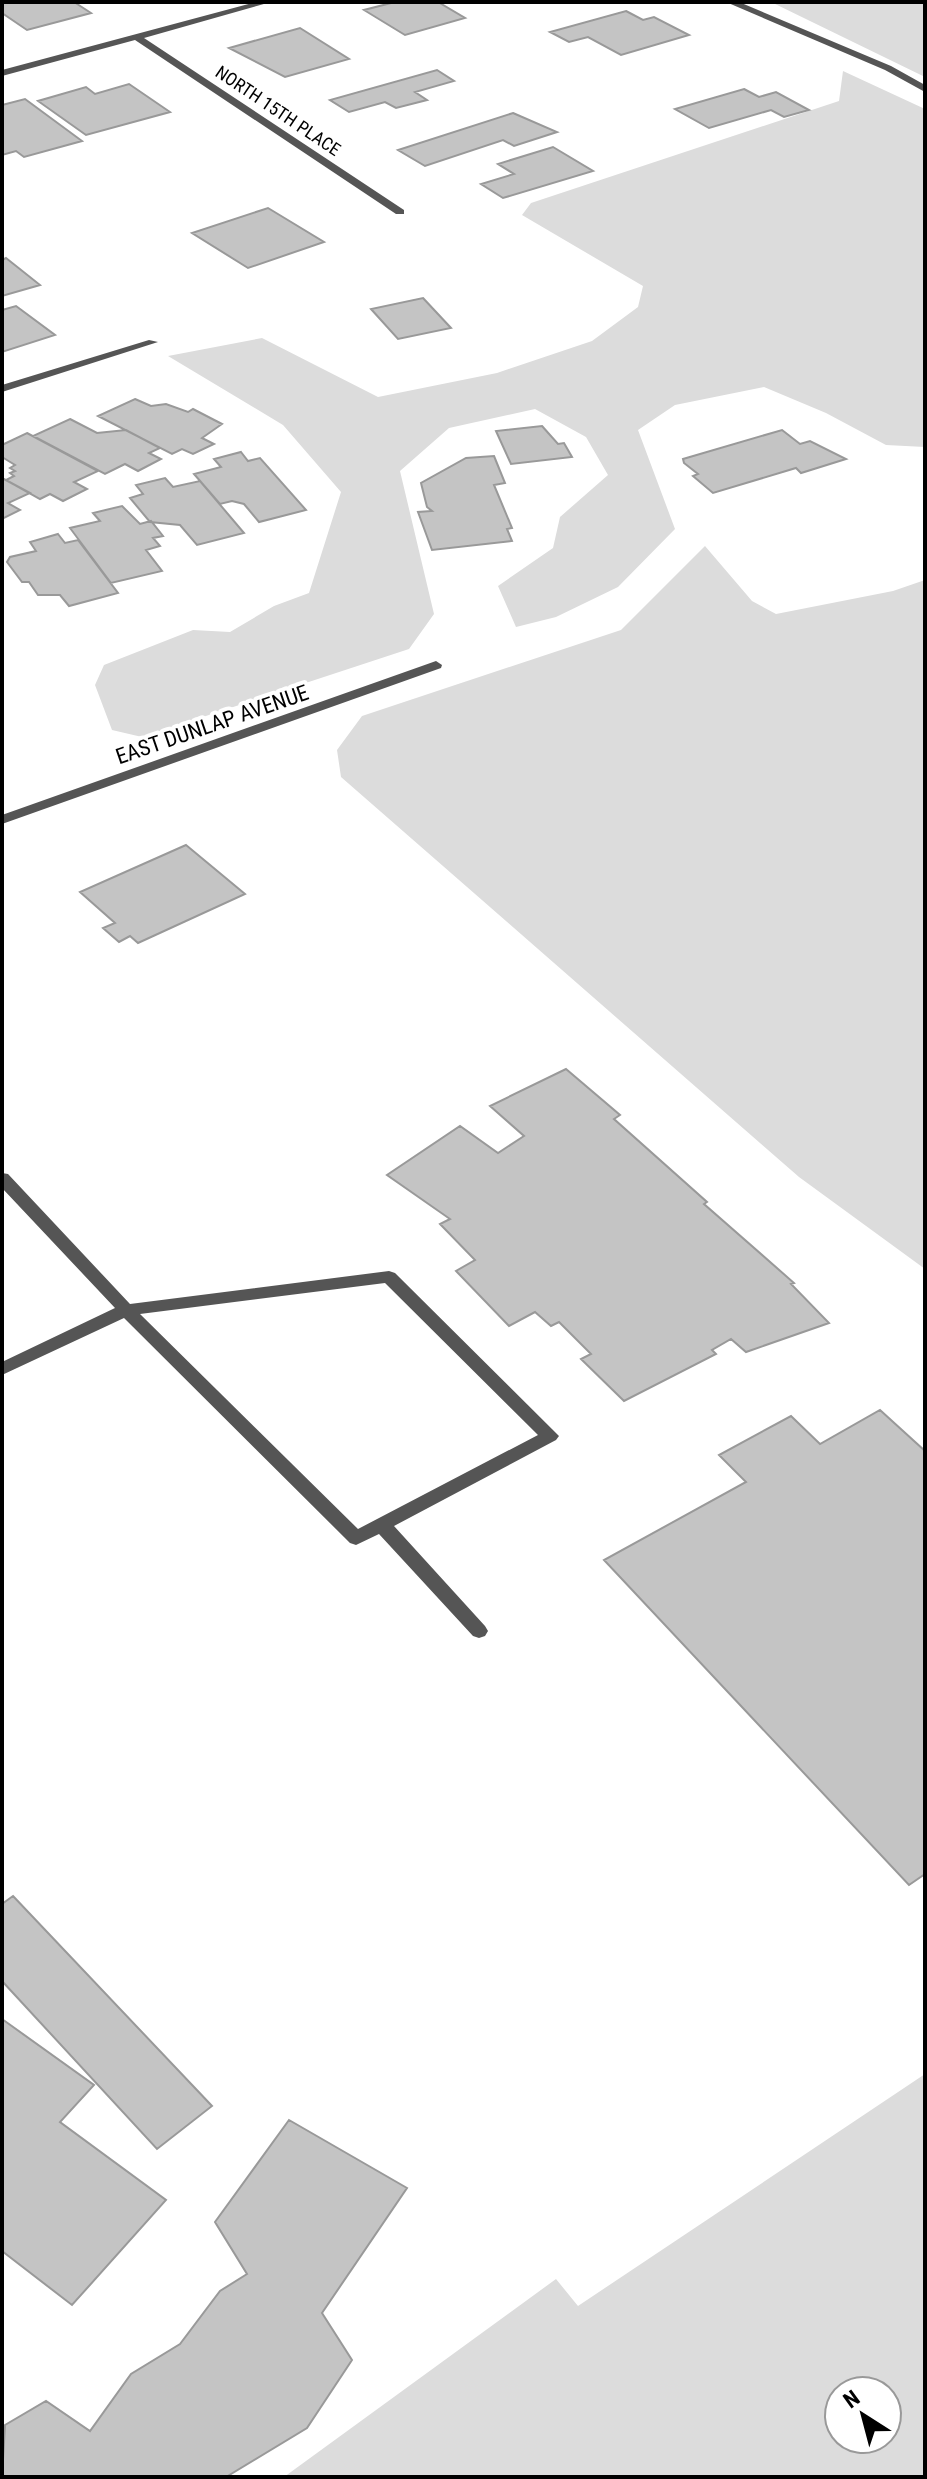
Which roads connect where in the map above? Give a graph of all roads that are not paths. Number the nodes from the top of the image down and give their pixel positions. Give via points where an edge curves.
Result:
1 (266, 2) edge
2 (731, 2) edge
3 (137, 37) junction
4 (2, 73) edge
5 (925, 89) edge
6 (400, 212) dead end
7 (153, 342) dead end
8 (2, 389) edge
9 (436, 665) dead end
10 (2, 820) edge
11 (2, 1178) edge
12 (126, 1310) junction
13 (2, 1369) edge
14 (382, 1525) junction
15 (479, 1631) dead end

1 - 3 street
2 - 5 street via 888,68
3 - 4 street
3 - 6 street, NORTH 15TH PLACE
7 - 8 street
9 - 10 street, EAST DUNLAP AVENUE
11 - 12 street
12 - 13 street
12 - 14 street via 356,1538
12 - 14 street via 389,1277 550,1436
14 - 15 street

